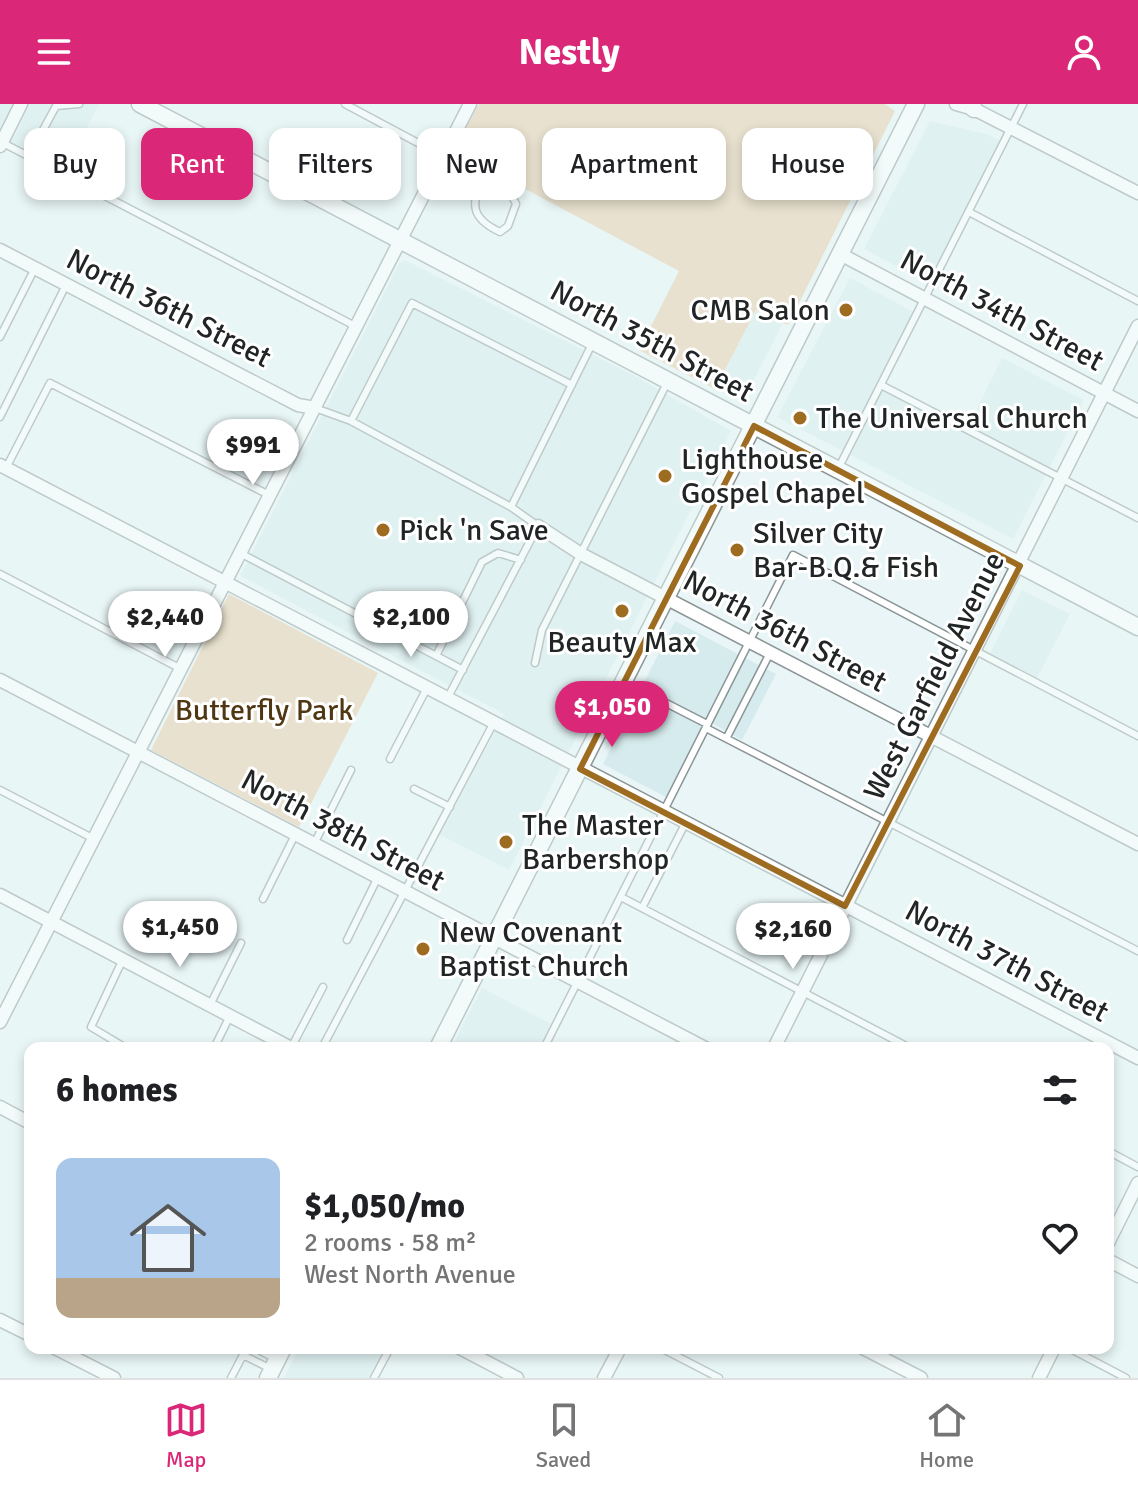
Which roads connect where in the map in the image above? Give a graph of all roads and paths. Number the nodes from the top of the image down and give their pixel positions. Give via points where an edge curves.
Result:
1 (21, 104) edge
2 (79, 104) edge
3 (140, 104) edge
4 (345, 104) edge
5 (470, 104) edge
6 (916, 104) edge
7 (956, 104) edge
8 (1023, 104) edge
9 (972, 106) edge
10 (44, 128) edge
11 (458, 128) edge
12 (1011, 128) junction
13 (417, 141) edge
14 (1, 143) edge
15 (481, 177) joint
16 (1138, 193) edge
17 (420, 200) edge
18 (969, 212) junction
19 (399, 241) junction
20 (0, 250) edge
21 (842, 255) junction
22 (35, 268) junction
23 (66, 285) junction
24 (925, 299) junction
25 (1138, 301) edge
26 (1138, 326) edge
27 (356, 327) junction
28 (0, 337) edge
29 (593, 342) junction
30 (668, 381) junction
31 (572, 385) junction
32 (881, 385) junction
33 (1105, 393) junction
34 (315, 408) junction
35 (1138, 411) edge
36 (0, 417) edge
37 (351, 421) junction
38 (754, 426) junction
39 (3, 467) edge
40 (837, 470) junction
41 (1063, 479) junction
42 (269, 495) junction
43 (511, 507) junction
44 (1138, 518) edge
45 (538, 526) junction
46 (240, 553) junction
47 (581, 554) junction
48 (521, 560) junction
49 (1020, 566) junction
50 (0, 574) edge
51 (224, 583) junction
52 (665, 598) junction
53 (1138, 627) edge
54 (748, 642) junction
55 (976, 652) junction
56 (770, 653) junction
57 (436, 656) junction
58 (535, 663) dead end
59 (181, 669) junction
60 (463, 670) junction
61 (0, 680) edge
62 (624, 681) junction
63 (427, 688) junction
64 (447, 699) junction
65 (493, 724) junction
66 (706, 726) junction
67 (1138, 736) edge
68 (727, 737) junction
69 (931, 737) junction
70 (138, 752) junction
71 (390, 759) dead end
72 (580, 769) junction
73 (351, 770) dead end
74 (414, 789) dead end
75 (0, 790) edge
76 (450, 807) junction
77 (663, 813) junction
78 (889, 821) junction
79 (685, 824) junction
80 (296, 834) junction
81 (94, 839) junction
82 (314, 844) junction
83 (1138, 844) edge
84 (378, 877) junction
85 (405, 891) junction
86 (0, 895) edge
87 (621, 897) junction
88 (263, 899) dead end
89 (845, 906) junction
90 (642, 908) junction
91 (51, 921) junction
92 (494, 938) junction
93 (347, 940) dead end
94 (241, 943) dead end
95 (1138, 951) edge
96 (123, 959) junction
97 (578, 982) junction
98 (323, 987) dead end
99 (803, 992) junction
100 (4, 1002) edge
101 (210, 1005) junction
102 (230, 1016) junction
103 (0, 1022) edge
104 (116, 1042) edge
105 (217, 1042) edge
106 (280, 1042) edge
107 (294, 1042) edge
108 (325, 1042) edge
109 (441, 1042) edge
110 (547, 1042) edge
111 (693, 1042) edge
112 (777, 1042) edge
113 (899, 1042) edge
114 (1107, 1042) edge
115 (1114, 1046) edge
116 (1138, 1058) edge
117 (0, 1107) edge
118 (24, 1120) edge
119 (1114, 1154) edge
120 (1138, 1167) edge
121 (1138, 1183) edge
122 (1114, 1231) edge
123 (1114, 1263) edge
124 (1138, 1276) edge
125 (0, 1320) edge
126 (24, 1332) edge
127 (67, 1354) edge
128 (387, 1354) edge
129 (471, 1354) edge
130 (617, 1354) edge
131 (673, 1354) edge
132 (875, 1354) edge
133 (1051, 1354) edge
134 (1080, 1354) edge
135 (275, 1364) edge
136 (114, 1378) edge
137 (231, 1378) edge
138 (374, 1378) edge
139 (517, 1378) edge
140 (604, 1378) edge
141 (719, 1378) edge
142 (921, 1378) edge
143 (1039, 1378) edge
144 (1126, 1378) edge

1 - 14 street
2 - 10 lane via 56,106
3 - 19 main road, North 35th Street
4 - 13 lane
5 - 11 street
6 - 21 main road
7 - 9 street
8 - 12 lane
9 - 12 street
12 - 16 street
12 - 18 lane
14 - 27 lane
15 - 15 lane via 510,192 516,204 500,232 474,214
17 - 19 street
18 - 24 lane
18 - 25 lane
19 - 27 street
19 - 29 main road, North 35th Street
20 - 22 street, North 36th Street
21 - 24 street, North 34th Street
21 - 38 main road
22 - 23 street, North 36th Street
22 - 28 lane
23 - 34 street, North 36th Street via 298,405
23 - 36 lane
24 - 32 lane
24 - 33 street, North 34th Street
26 - 33 street, West Garfield Avenue
27 - 34 street
29 - 30 main road, North 35th Street
29 - 31 lane
30 - 38 main road, North 35th Street
30 - 47 lane
31 - 37 lane via 412,303
31 - 43 lane
32 - 40 lane
32 - 41 lane
33 - 35 street, North 34th Street
33 - 41 street, West Garfield Avenue
34 - 37 lane
34 - 42 street
37 - 43 lane
38 - 40 main road, North 35th Street
38 - 52 main road
39 - 42 lane via 50,383
39 - 51 street, North 37th Street
40 - 49 main road, North 35th Street
41 - 44 lane
41 - 49 street, West Garfield Avenue
42 - 46 street
43 - 45 lane
45 - 47 street, North 36th Street
45 - 48 lane
46 - 51 street
46 - 57 lane
47 - 52 street, North 36th Street
47 - 58 lane via 542,630
48 - 57 lane via 498,553 482,562
48 - 60 lane
49 - 53 main road, North 35th Street
49 - 55 street, West Garfield Avenue
50 - 59 lane
51 - 59 street
51 - 63 street, North 37th Street
52 - 54 street, North 36th Street
52 - 62 main road
54 - 55 lane via 793,555
54 - 56 street, North 36th Street
54 - 66 lane
55 - 67 lane
55 - 69 street, West Garfield Avenue
56 - 68 lane
56 - 69 street, North 36th Street
57 - 60 lane
59 - 70 street
60 - 64 lane
61 - 70 street, North 38th Street
62 - 66 lane
62 - 72 main road
63 - 64 street, North 37th Street
63 - 71 lane
64 - 65 street, North 37th Street
65 - 72 street, North 37th Street
65 - 76 lane
66 - 68 lane
66 - 77 lane
68 - 78 lane
69 - 78 street, West Garfield Avenue
69 - 83 street, North 36th Street
70 - 80 street, North 38th Street
70 - 81 street
72 - 77 street, North 37th Street
72 - 92 main road
73 - 82 lane
74 - 76 lane
75 - 81 lane
76 - 85 lane
77 - 79 street, North 37th Street
77 - 87 lane
78 - 89 street, West Garfield Avenue
78 - 95 lane
79 - 89 street, North 37th Street
79 - 90 lane
80 - 82 street, North 38th Street
80 - 88 lane
81 - 91 street
82 - 84 street, North 38th Street
84 - 85 street, North 38th Street
84 - 93 lane
85 - 92 street, North 38th Street
85 - 108 lane
86 - 91 street
87 - 90 lane
87 - 97 lane
89 - 99 street, West Garfield Avenue
89 - 114 street, North 37th Street
90 - 99 lane
91 - 96 street
91 - 100 street
92 - 97 street, North 38th Street
92 - 109 main road
94 - 101 lane
96 - 101 street
96 - 104 lane via 91,1027
97 - 110 lane
97 - 111 street, North 38th Street
98 - 107 lane
99 - 112 street, West Garfield Avenue
99 - 113 lane
100 - 103 street
101 - 102 street
102 - 105 lane
102 - 106 street
115 - 116 street, North 37th Street
117 - 118 street
119 - 120 lane
121 - 122 street
123 - 124 street
125 - 126 street
127 - 136 street
128 - 138 lane
129 - 139 street
130 - 140 street
131 - 141 lane
132 - 142 street
133 - 143 street
134 - 144 lane
135 - 137 lane via 243,1355

